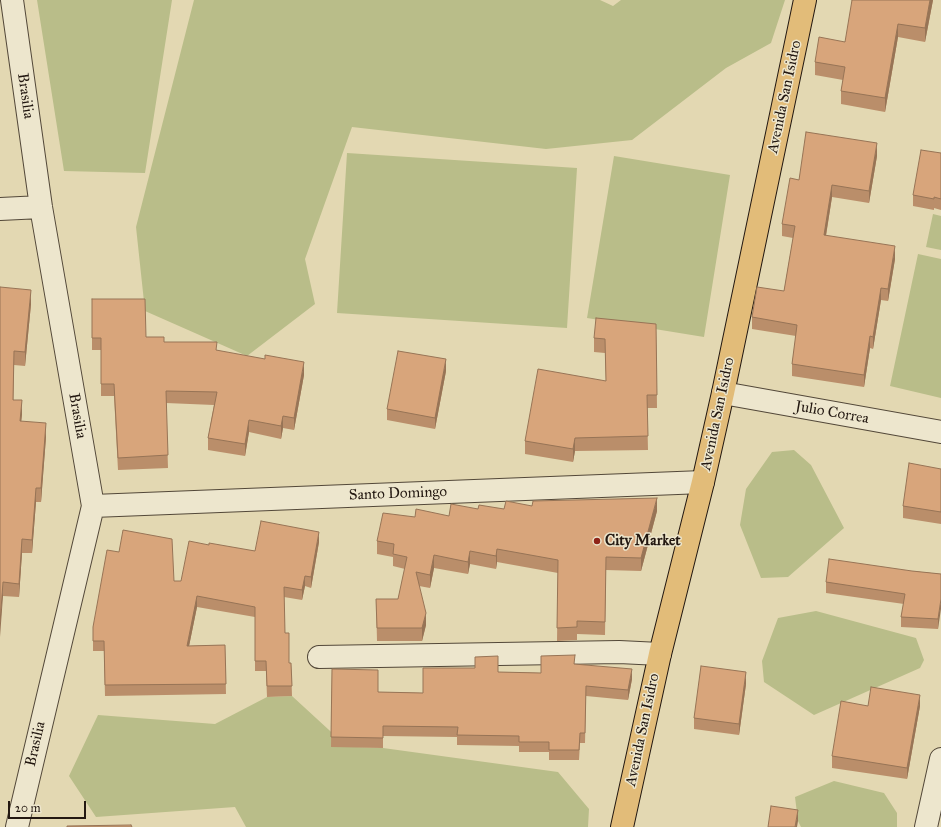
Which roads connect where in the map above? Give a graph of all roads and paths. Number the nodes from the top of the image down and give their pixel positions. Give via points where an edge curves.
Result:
1 (12, 0) edge
2 (805, 0) edge
3 (41, 207) junction
4 (0, 209) edge
5 (723, 393) junction
6 (941, 432) edge
7 (703, 482) junction
8 (92, 506) junction
9 (660, 654) junction
10 (319, 657) dead end
11 (941, 759) edge
12 (17, 827) edge
13 (622, 827) edge
14 (926, 827) edge

1 - 3 street, Brasilia
2 - 5 main road, Avenida San Isidro
3 - 4 street
3 - 8 street, Brasilia
5 - 6 street, Julio Correa
5 - 7 main road, Avenida San Isidro
7 - 8 street, Santo Domingo
7 - 9 main road, Avenida San Isidro
8 - 12 street, Brasilia
9 - 10 street via 618,652
9 - 13 main road, Avenida San Isidro
11 - 14 street

